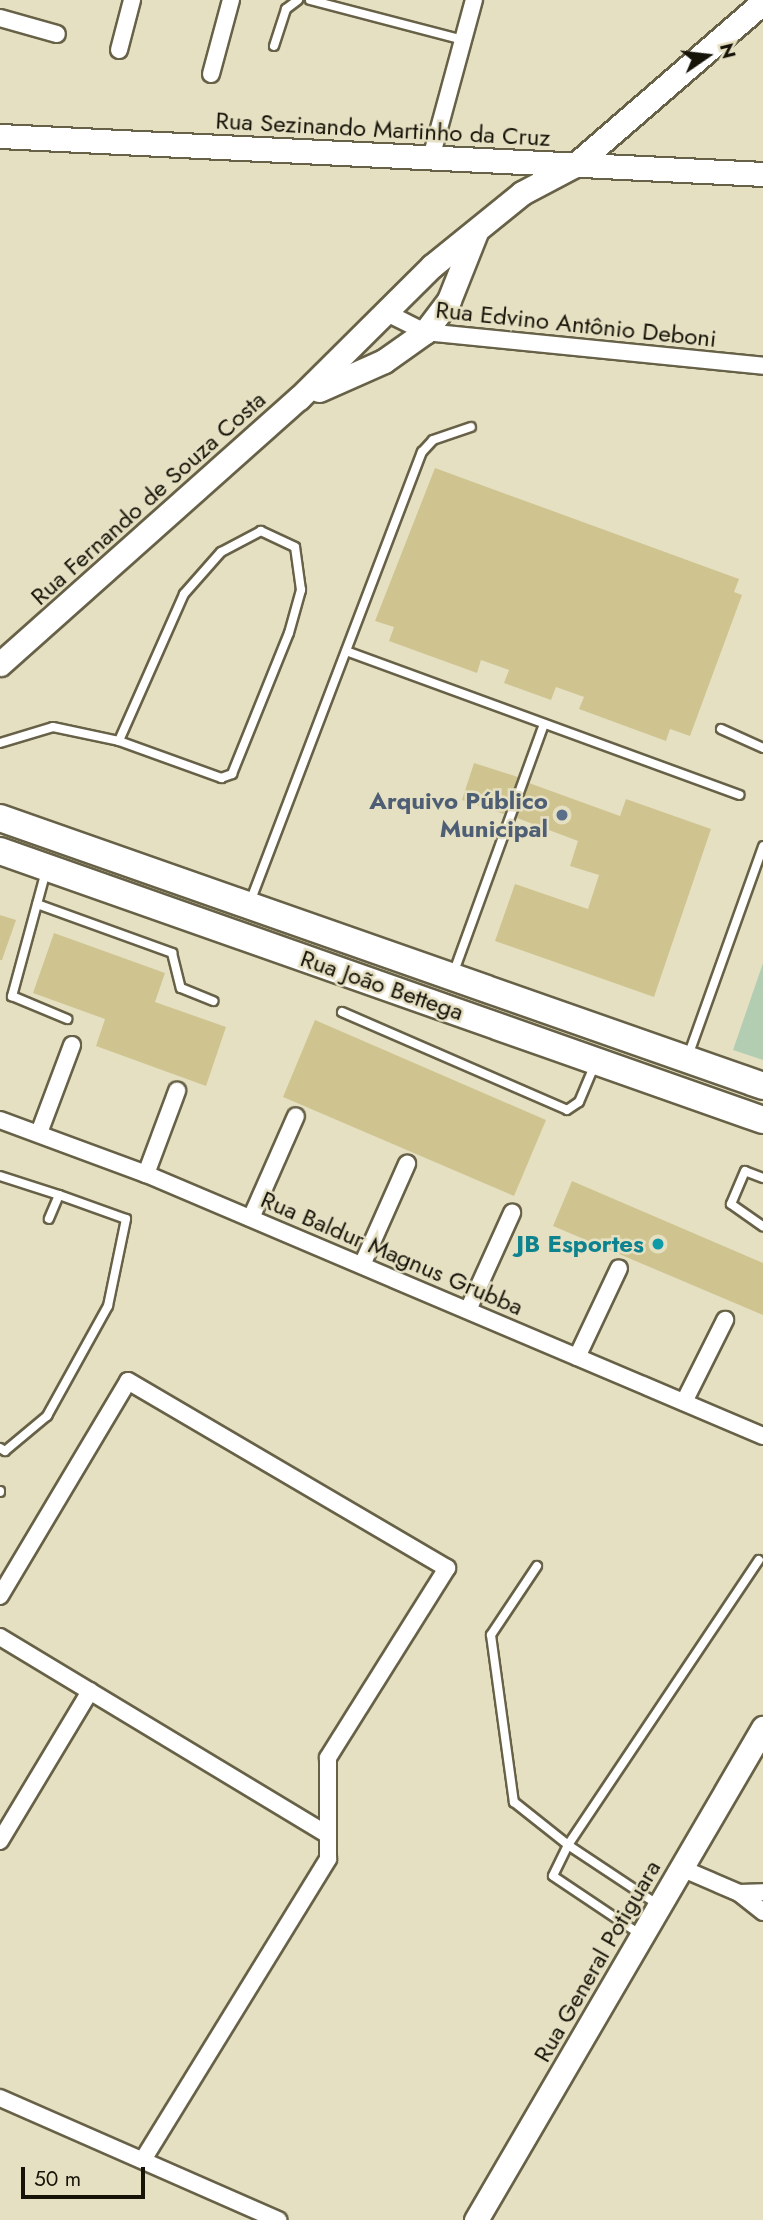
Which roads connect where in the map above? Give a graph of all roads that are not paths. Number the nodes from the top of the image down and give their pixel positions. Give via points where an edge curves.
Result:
1 (132, 0) edge
2 (231, 0) edge
3 (298, 0) edge
4 (310, 0) edge
5 (474, 0) edge
6 (763, 2) edge
7 (0, 18) edge
8 (57, 34) dead end
9 (464, 40) junction
10 (274, 46) dead end
11 (119, 50) dead end
12 (211, 74) dead end
13 (0, 136) edge
14 (431, 158) junction
15 (575, 165) junction
16 (763, 174) edge
17 (477, 229) junction
18 (389, 314) junction
19 (425, 332) junction
20 (763, 366) edge
21 (299, 398) junction
22 (471, 426) dead end
23 (346, 651) junction
24 (0, 664) edge
25 (544, 724) junction
26 (721, 729) dead end
27 (119, 741) junction
28 (0, 743) edge
29 (763, 748) edge
30 (740, 795) dead end
31 (0, 818) edge
32 (763, 846) edge
33 (0, 852) edge
34 (47, 868) junction
35 (37, 904) junction
36 (249, 905) junction
37 (452, 976) junction
38 (495, 992) junction
39 (214, 1001) dead end
40 (530, 1004) junction
41 (342, 1012) dead end
42 (67, 1019) dead end
43 (485, 1021) junction
44 (520, 1033) junction
45 (72, 1045) dead end
46 (687, 1059) junction
47 (596, 1061) junction
48 (763, 1086) edge
49 (177, 1091) dead end
50 (296, 1116) dead end
51 (0, 1120) edge
52 (763, 1120) edge
53 (39, 1133) junction
54 (407, 1164) dead end
55 (146, 1174) junction
56 (0, 1176) edge
57 (763, 1178) edge
58 (59, 1195) junction
59 (512, 1213) dead end
60 (251, 1218) junction
61 (49, 1219) dead end
62 (763, 1226) edge
63 (362, 1265) junction
64 (619, 1268) dead end
65 (468, 1310) junction
66 (724, 1320) dead end
67 (576, 1357) junction
68 (684, 1402) junction
69 (763, 1436) edge
70 (0, 1448) edge
71 (759, 1560) dead end
72 (537, 1566) dead end
73 (0, 1596) edge
74 (0, 1637) edge
75 (90, 1691) junction
76 (763, 1728) edge
77 (328, 1835) junction
78 (0, 1841) edge
79 (568, 1845) junction
80 (681, 1868) junction
81 (763, 1892) edge
82 (739, 1893) junction
83 (659, 1906) junction
84 (763, 1912) edge
85 (642, 1936) junction
86 (0, 2098) edge
87 (143, 2160) junction
88 (278, 2220) edge
89 (476, 2220) edge

1 - 11 street
2 - 12 street
3 - 10 lane via 286,9
4 - 9 lane
5 - 9 street
6 - 15 street, Rua Fernando de Souza Costa
7 - 8 street
9 - 14 street
13 - 14 street, Rua Sezinando Martinho da Cruz
14 - 15 street, Rua Sezinando Martinho da Cruz
15 - 16 street, Rua Sezinando Martinho da Cruz
15 - 17 street, Rua Fernando de Souza Costa via 522,193
17 - 18 street, Rua Fernando de Souza Costa
17 - 19 street, Rua Fernando de Souza Costa via 449,300
18 - 19 street, Rua Edvino Antônio Deboni
18 - 21 street, Rua Fernando de Souza Costa
19 - 20 street, Rua Edvino Antônio Deboni
19 - 21 street, Rua Fernando de Souza Costa via 384,361
21 - 24 street, Rua Fernando de Souza Costa
22 - 23 lane via 433,440 422,452
23 - 25 lane
23 - 36 lane
25 - 30 lane
25 - 37 lane
26 - 29 lane
27 - 27 lane via 184,594 221,552 261,531 295,547 301,590 289,633 232,774 221,778
27 - 28 lane via 53,727
31 - 36 main road, Rua João Bettega
32 - 46 lane
33 - 34 main road, Rua João Bettega
34 - 35 lane
34 - 43 main road, Rua João Bettega
35 - 39 lane via 172,953 181,988
35 - 42 lane via 13,999
36 - 37 main road, Rua João Bettega
37 - 38 main road, Rua João Bettega
38 - 40 main road, Rua João Bettega
38 - 43 main road
40 - 44 main road
40 - 46 main road, Rua João Bettega
41 - 47 lane via 567,1110 579,1102
43 - 44 main road, Rua João Bettega
44 - 47 main road, Rua João Bettega
45 - 53 street
46 - 48 main road, Rua João Bettega
47 - 52 main road, Rua João Bettega
49 - 55 street
50 - 60 street
51 - 53 street, Rua Baldur Magnus Grubba
53 - 55 street, Rua Baldur Magnus Grubba
54 - 63 street
55 - 60 street, Rua Baldur Magnus Grubba
56 - 58 lane
57 - 62 lane via 745,1171 731,1204
58 - 61 lane
58 - 70 lane via 126,1219 108,1306 47,1416 5,1451
59 - 65 street
60 - 63 street, Rua Baldur Magnus Grubba
63 - 65 street, Rua Baldur Magnus Grubba
64 - 67 street
65 - 67 street, Rua Baldur Magnus Grubba
66 - 68 street
67 - 68 street, Rua Baldur Magnus Grubba
68 - 69 street, Rua Baldur Magnus Grubba
71 - 79 lane
72 - 79 lane via 491,1635 491,1670 514,1802
73 - 77 street via 128,1381 447,1568 328,1758
74 - 75 street
75 - 77 street
75 - 78 street
76 - 80 street, Rua General Potiguara
77 - 87 street via 328,1859
79 - 83 lane
79 - 85 lane via 553,1876
80 - 82 street
80 - 83 street, Rua General Potiguara
81 - 82 street
82 - 84 street
83 - 85 street, Rua General Potiguara
85 - 89 street, Rua General Potiguara
86 - 87 street
87 - 88 street

